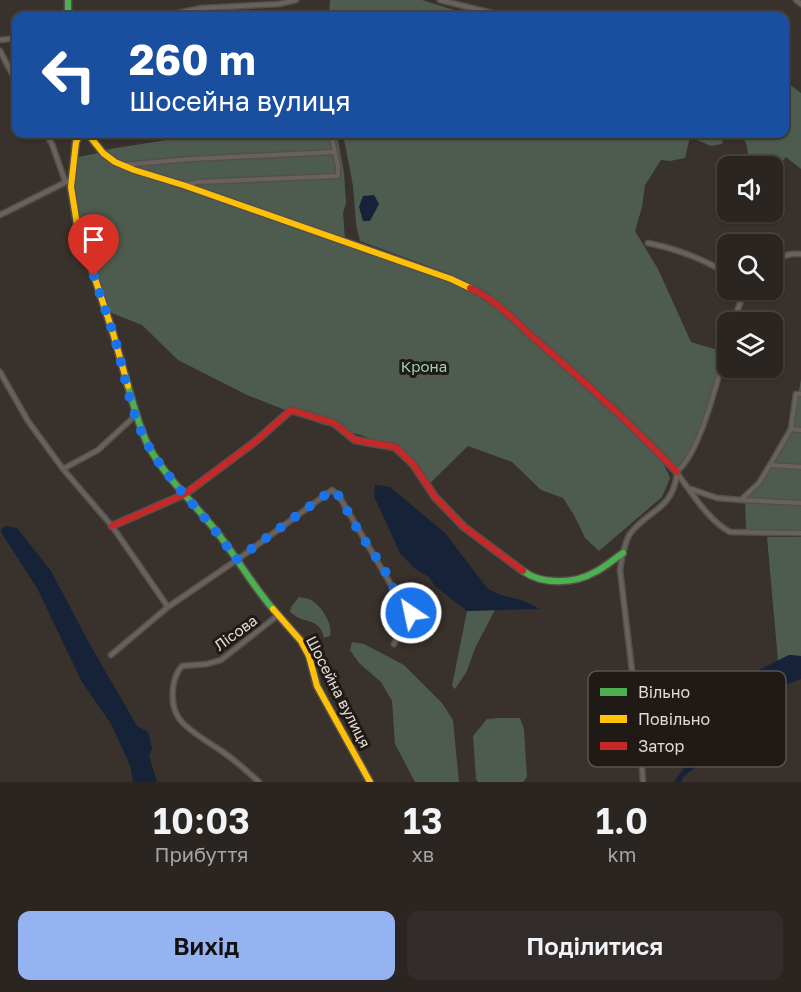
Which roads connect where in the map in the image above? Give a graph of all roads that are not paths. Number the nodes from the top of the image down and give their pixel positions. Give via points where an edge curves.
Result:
1 (296, 0) edge
2 (440, 0) edge
3 (796, 0) edge
4 (801, 4) edge
5 (183, 12) edge
6 (488, 12) edge
7 (0, 51) edge
8 (12, 74) edge
9 (48, 138) edge
10 (78, 138) edge
11 (91, 138) edge
12 (332, 138) edge
13 (334, 152) junction
14 (121, 165) junction
15 (72, 179) junction
16 (65, 181) junction
17 (183, 185) junction
18 (0, 215) edge
19 (648, 243) dead end
20 (801, 254) edge
21 (783, 256) edge
22 (717, 268) edge
23 (0, 372) edge
24 (717, 378) edge
25 (801, 394) edge
26 (135, 415) junction
27 (791, 429) junction
28 (801, 430) edge
29 (770, 465) junction
30 (801, 467) edge
31 (63, 468) junction
32 (677, 472) junction
33 (690, 489) junction
34 (186, 494) junction
35 (741, 500) junction
36 (801, 503) edge
37 (111, 526) junction
38 (801, 533) edge
39 (623, 553) junction
40 (236, 560) junction
41 (168, 607) junction
42 (277, 616) junction
43 (394, 644) dead end
44 (111, 655) dead end
45 (632, 671) edge
46 (641, 767) edge
47 (260, 782) edge
48 (370, 782) edge
49 (642, 782) edge

1 - 5 street
2 - 6 street
3 - 4 street
7 - 8 street
9 - 16 street
10 - 15 street, Шосейна вулиця
11 - 14 street via 103,153
12 - 13 street
13 - 14 street
13 - 17 street via 338,176
14 - 17 street
15 - 16 street
15 - 26 street, Шосейна вулиця via 77,224
16 - 18 street
17 - 32 street via 475,290 615,409
19 - 22 street via 680,250
20 - 21 street
23 - 31 street via 28,421
24 - 32 street via 689,457
25 - 27 street via 796,394
26 - 31 street via 98,450
26 - 34 street, Шосейна вулиця via 149,447
27 - 28 street
27 - 29 street
29 - 30 street
29 - 35 street via 759,483
31 - 37 street
32 - 33 street
32 - 39 street via 665,502 630,535
33 - 35 street via 717,498
33 - 38 street via 715,522 730,532
34 - 37 street
34 - 39 street via 291,410 334,423 356,440 395,447 413,464 435,497 478,539 533,579 569,580 588,575
34 - 40 street, Шосейна вулиця
35 - 36 street
37 - 41 street
39 - 45 street via 621,585
40 - 41 street
40 - 42 street, Шосейна вулиця
40 - 43 street via 332,490 397,595 410,609
41 - 44 street
42 - 47 street, Лісова via 221,660 182,666 174,678 175,712 182,723
42 - 48 street, Шосейна вулиця via 301,641 317,686
46 - 49 street

